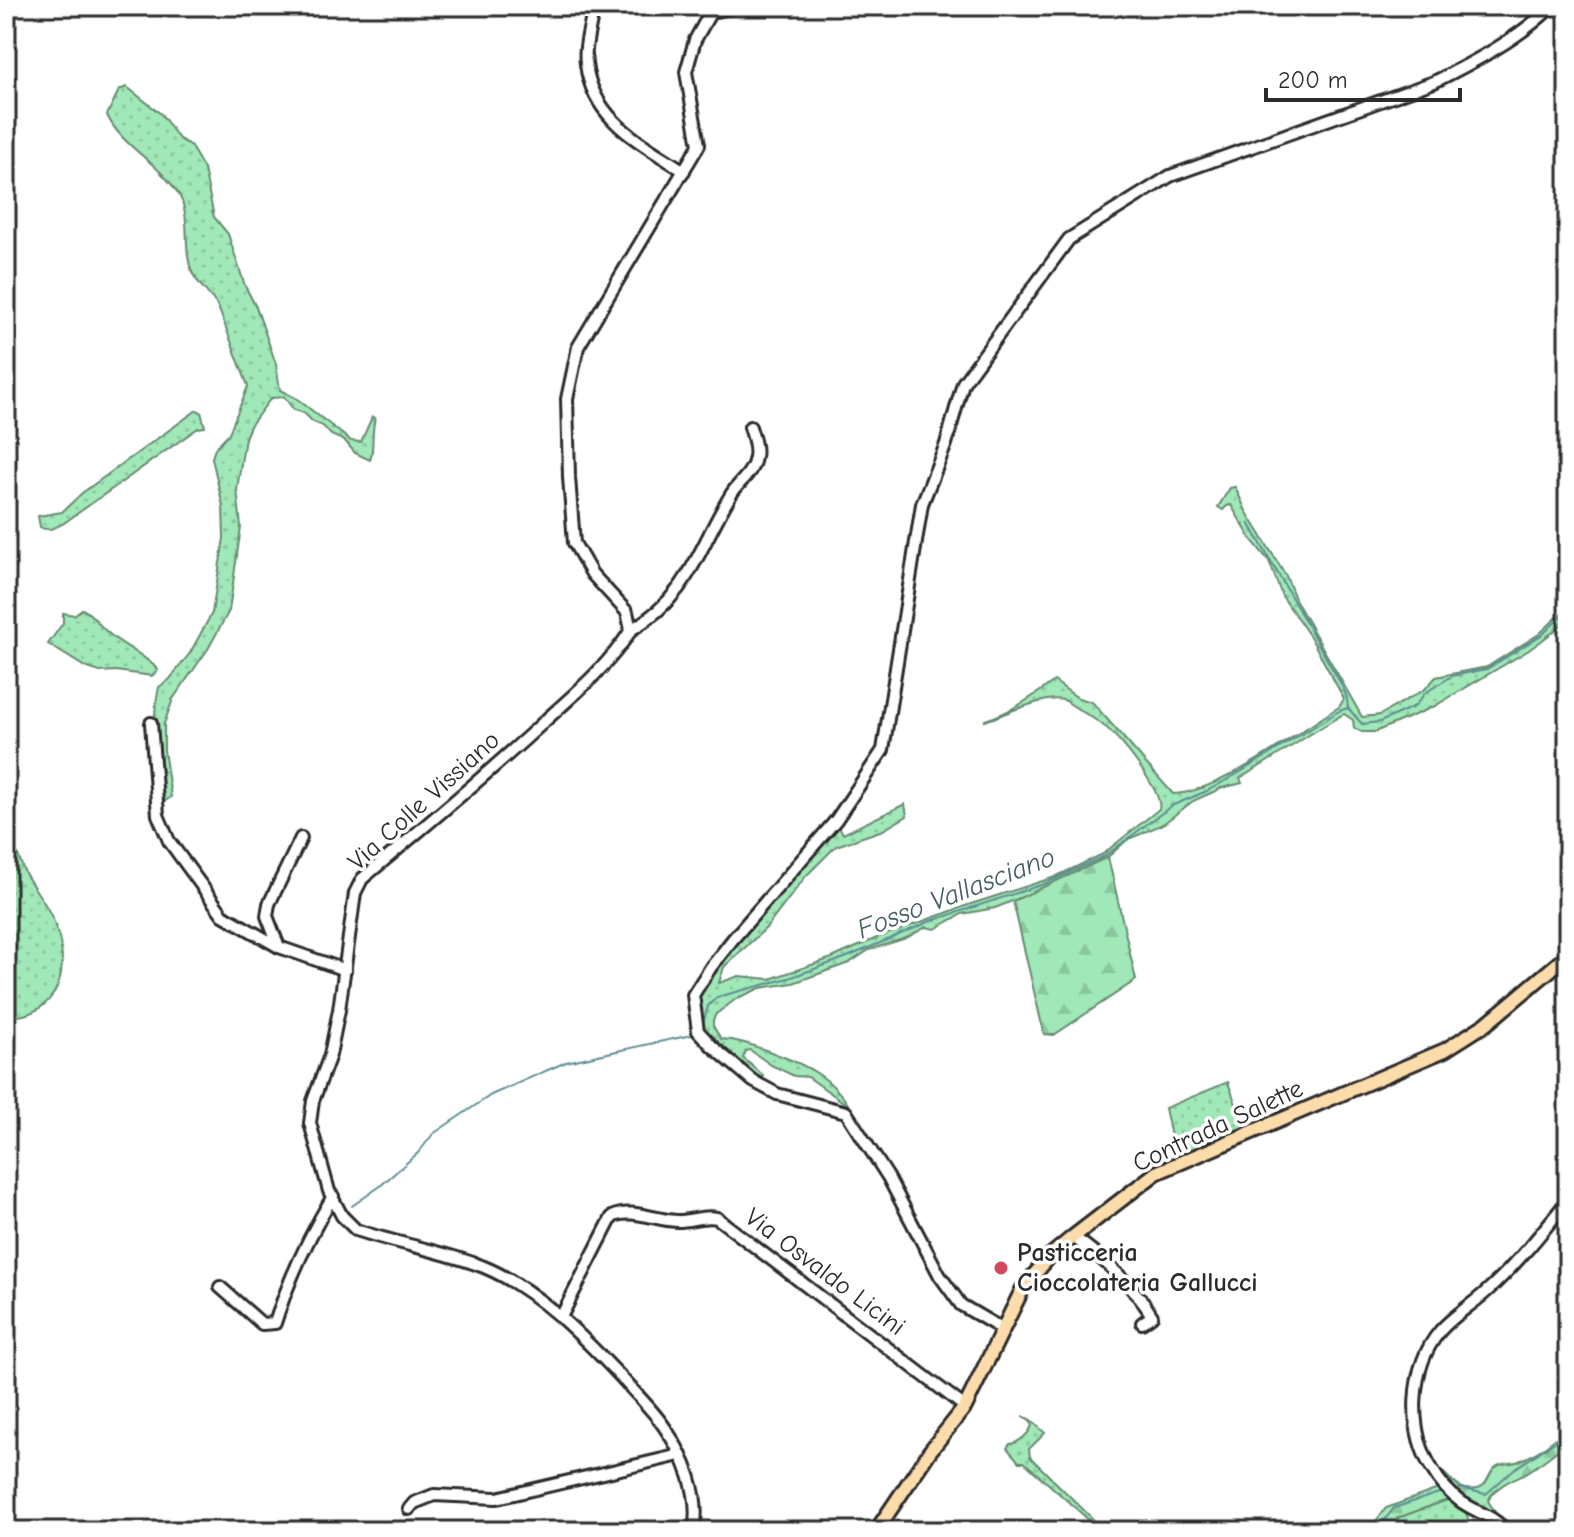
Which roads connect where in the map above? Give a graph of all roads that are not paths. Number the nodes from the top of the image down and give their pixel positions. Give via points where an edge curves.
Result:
1 (740, 6) edge
2 (1552, 6) edge
3 (712, 9) edge
4 (591, 21) dead end
5 (684, 171) junction
6 (750, 427) dead end
7 (631, 630) junction
8 (151, 723) dead end
9 (301, 838) dead end
10 (279, 947) junction
11 (1568, 955) edge
12 (345, 970) junction
13 (333, 1196) junction
14 (1568, 1200) edge
15 (1073, 1237) junction
16 (220, 1287) dead end
17 (561, 1317) junction
18 (1142, 1323) dead end
19 (1002, 1329) junction
20 (965, 1407) junction
21 (680, 1455) junction
22 (409, 1509) dead end
23 (694, 1531) edge
24 (876, 1531) edge
25 (1506, 1531) edge

1 - 3 street
2 - 19 street via 1465,67 1434,82 1170,176 1069,239 963,383 922,504 883,750 828,831 693,995 700,1033 764,1089 846,1112 888,1177 940,1276 961,1305
3 - 5 street via 686,72 699,145
4 - 5 street via 586,66 603,111
5 - 7 street via 578,347 567,399 574,543 592,574 627,612
6 - 7 street, Via Colle Vissiano via 755,459 748,476 734,490 679,591
7 - 12 street, Via Colle Vissiano via 593,677 362,879 355,893
8 - 10 street via 158,815 169,841 223,915
9 - 10 street via 269,904 267,916
10 - 12 street
11 - 15 main road, Contrada Salette via 1486,1024 1445,1050 1156,1173
12 - 13 street, Via Colle Vissiano via 330,1055 310,1123
13 - 16 street via 275,1323 262,1324
13 - 17 street, Via Colle Vissiano via 356,1230 486,1268
14 - 25 street via 1487,1291 1442,1329 1416,1389 1415,1423 1431,1468 1462,1502
15 - 18 street via 1144,1301 1152,1316
15 - 19 main road, Contrada Salette via 1029,1280
17 - 20 street, Via Osvaldo Licini via 612,1217 674,1221 709,1216
17 - 21 street, Via Colle Vissiano via 647,1405
19 - 20 main road, Contrada Salette
20 - 24 main road, Contrada Salette
21 - 22 street via 497,1498 434,1495
21 - 23 street, Via Colle Vissiano via 693,1487

